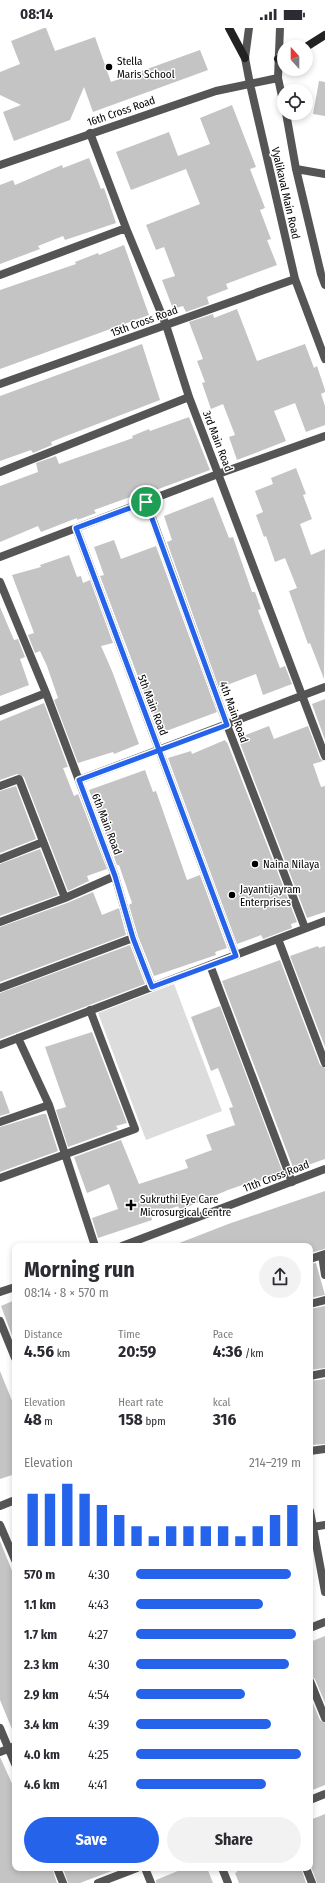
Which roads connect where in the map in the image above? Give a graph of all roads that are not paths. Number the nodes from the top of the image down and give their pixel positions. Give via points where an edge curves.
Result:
1 (230, 28) edge
2 (250, 28) edge
3 (280, 28) edge
4 (325, 35) edge
5 (280, 40) edge
6 (313, 43) edge
7 (245, 58) junction
8 (278, 78) joint
9 (250, 84) junction
10 (279, 84) edge
11 (287, 120) edge
12 (90, 133) junction
13 (0, 165) edge
14 (296, 169) junction
15 (325, 174) edge
16 (126, 228) junction
17 (0, 275) edge
18 (295, 279) junction
19 (325, 285) edge
20 (166, 325) junction
21 (325, 359) edge
22 (0, 384) edge
23 (189, 397) junction
24 (325, 436) edge
25 (0, 472) edge
26 (218, 474) junction
27 (146, 502) junction
28 (76, 528) junction
29 (0, 557) edge
30 (0, 582) edge
31 (325, 687) edge
32 (46, 693) junction
33 (302, 696) junction
34 (0, 711) edge
35 (227, 725) junction
36 (159, 751) junction
37 (325, 756) edge
38 (79, 780) junction
39 (0, 786) edge
40 (43, 842) junction
41 (0, 859) edge
42 (115, 876) junction
43 (65, 898) junction
44 (325, 921) edge
45 (0, 922) edge
46 (305, 928) junction
47 (133, 938) junction
48 (278, 939) junction
49 (236, 956) junction
50 (210, 965) junction
51 (152, 987) junction
52 (0, 988) edge
53 (90, 1010) junction
54 (18, 1038) junction
55 (0, 1045) edge
56 (325, 1063) edge
57 (49, 1105) junction
58 (0, 1122) edge
59 (65, 1156) junction
60 (325, 1169) edge
61 (0, 1178) edge
62 (292, 1182) junction
63 (93, 1243) edge
64 (130, 1243) edge
65 (324, 1255) edge
66 (313, 1259) edge
67 (325, 1274) edge
68 (12, 1287) edge
69 (0, 1292) edge
70 (325, 1300) edge
71 (313, 1303) edge
72 (0, 1321) edge
73 (12, 1351) edge
74 (325, 1373) edge
75 (313, 1375) edge
76 (325, 1449) edge
77 (313, 1451) edge
78 (12, 1501) edge
79 (0, 1506) edge
80 (0, 1525) edge
81 (325, 1525) edge
82 (313, 1527) joint
83 (12, 1553) edge
84 (325, 1592) edge
85 (325, 1622) edge
86 (313, 1627) edge
87 (313, 1688) edge
88 (325, 1718) edge
89 (0, 1728) edge
90 (12, 1747) edge
91 (0, 1752) edge
92 (325, 1794) edge
93 (313, 1799) edge
94 (58, 1871) edge
95 (129, 1871) edge
96 (146, 1871) edge
97 (223, 1871) edge
98 (307, 1871) edge
99 (63, 1883) edge
100 (98, 1883) edge
101 (151, 1883) edge
102 (228, 1883) edge
103 (312, 1883) edge

1 - 7 main road
2 - 7 street, Vyalikaval Main Road
3 - 5 street
4 - 6 main road
7 - 9 street, Vyalikaval Main Road
8 - 9 street, 16th Cross Road
8 - 10 street
9 - 12 street, 16th Cross Road via 216,91
9 - 18 street, Vyalikaval Main Road
11 - 14 street, Vyalikaval Main Road
12 - 13 street, 16th Cross Road
12 - 16 street, 3rd Main Road
14 - 15 street
14 - 19 street, Vyalikaval Main Road
16 - 17 street
16 - 20 street, 3rd Main Road
18 - 20 street, 15th Cross Road
18 - 21 street, Vyalikaval Main Road
20 - 22 street, 15th Cross Road
20 - 23 street, 3rd Main Road
23 - 25 street
23 - 26 street, 3rd Main Road
24 - 26 street
26 - 27 street
26 - 33 street, 3rd Main Road
27 - 28 street
27 - 35 street, 4th Main Road
28 - 29 street
28 - 36 street, 5th Main Road
30 - 32 street, 6th Main Road
31 - 33 street
32 - 34 street
32 - 38 street, 6th Main Road
33 - 35 street
33 - 37 street, 3rd Main Road
35 - 36 street
35 - 46 street, 4th Main Road
36 - 38 street
36 - 49 street, 5th Main Road
38 - 42 street, 6th Main Road
39 - 40 street via 19,779
40 - 41 street
40 - 43 street
42 - 43 street
42 - 47 street, 6th Main Road
43 - 45 street
44 - 46 street
46 - 48 street
47 - 51 street, 6th Main Road
47 - 52 street
48 - 49 street
48 - 56 street
49 - 50 street
50 - 51 street
50 - 62 street
51 - 53 street
53 - 54 street
53 - 59 street via 135,1129
54 - 55 street
54 - 57 street
57 - 58 street
57 - 59 street
59 - 61 street
59 - 63 street
60 - 62 street, 11th Cross Road
62 - 64 street, 11th Cross Road
65 - 66 street
65 - 67 street
68 - 69 street
70 - 71 street
72 - 73 street
74 - 75 street
76 - 77 street
78 - 79 street
80 - 83 street
81 - 82 street
82 - 84 street
85 - 86 street
87 - 88 street
89 - 90 street
90 - 91 street
92 - 93 street
94 - 99 street
95 - 100 street
96 - 101 street
97 - 102 street
98 - 103 street

